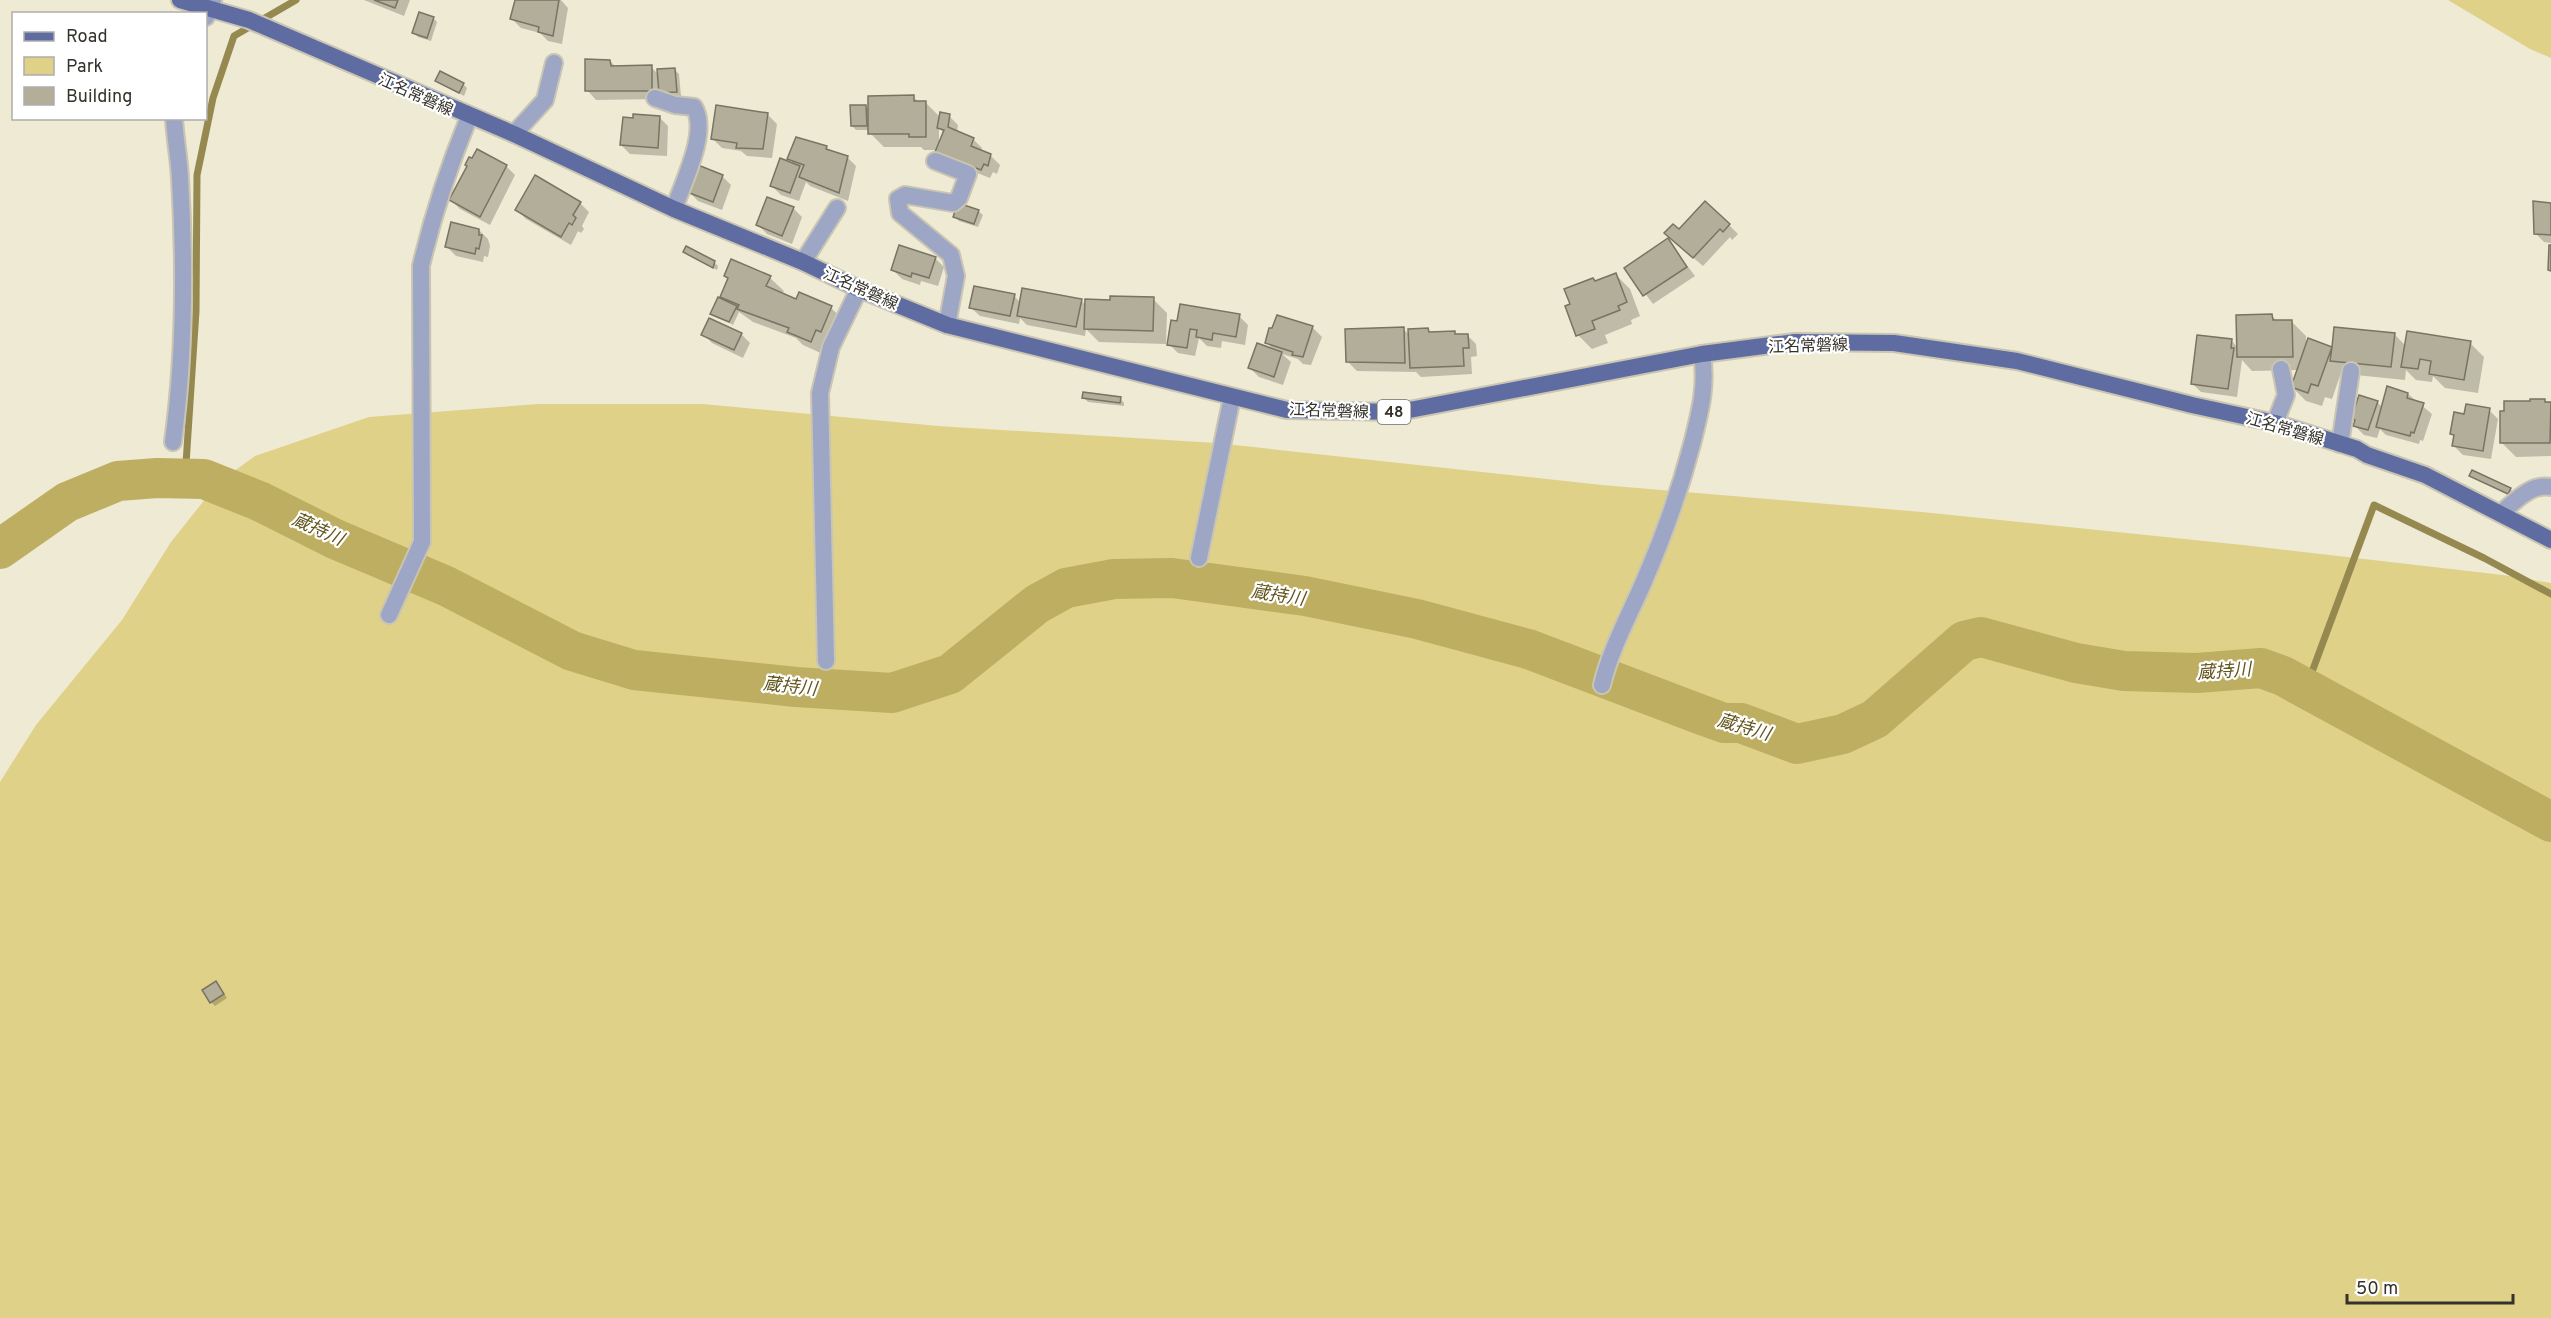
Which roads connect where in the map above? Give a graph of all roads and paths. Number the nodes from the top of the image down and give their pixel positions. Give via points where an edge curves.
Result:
1 (180, 0) edge
2 (210, 8) edge
3 (554, 63) dead end
4 (655, 98) dead end
5 (469, 117) junction
6 (174, 120) edge
7 (514, 135) junction
8 (935, 160) dead end
9 (837, 208) dead end
10 (674, 209) junction
11 (803, 262) junction
12 (859, 290) junction
13 (947, 325) junction
14 (1702, 354) junction
15 (2281, 369) dead end
16 (2351, 371) dead end
17 (1232, 397) junction
18 (2275, 423) junction
19 (173, 442) dead end
20 (2340, 444) junction
21 (2551, 487) edge
22 (2502, 512) junction
23 (2551, 540) edge
24 (1199, 558) dead end
25 (389, 615) dead end
26 (826, 661) dead end
27 (1602, 685) dead end

1 - 2 main road, 江名常磐線 / 48
2 - 5 main road, 江名常磐線 / 48 via 249,20
3 - 7 street via 545,100
4 - 10 street via 694,107 699,115 699,137
5 - 7 main road, 江名常磐線 / 48
5 - 25 street via 446,175 422,266 422,543
6 - 19 street via 180,187 182,329 180,392
7 - 10 main road, 江名常磐線 / 48
8 - 13 street via 968,174 959,198 953,203 905,195 898,199 898,207 900,213 951,255 955,286
9 - 11 street
10 - 11 main road, 江名常磐線 / 48
11 - 12 main road, 江名常磐線 / 48
12 - 13 main road, 江名常磐線 / 48
12 - 26 street via 831,347 820,393
13 - 17 main road, 江名常磐線 / 48
14 - 17 main road, 江名常磐線 / 48 via 1400,412 1287,410
14 - 18 main road, 江名常磐線 / 48 via 1795,342 1894,343 2017,361
14 - 27 street via 1706,378 1683,477 1646,578 1607,663
15 - 18 street via 2286,395
16 - 20 street
17 - 24 street
18 - 20 main road, 江名常磐線 / 48
20 - 22 main road, 江名常磐線 / 48 via 2425,475
21 - 22 street via 2542,485 2529,490
22 - 23 main road, 江名常磐線 / 48

